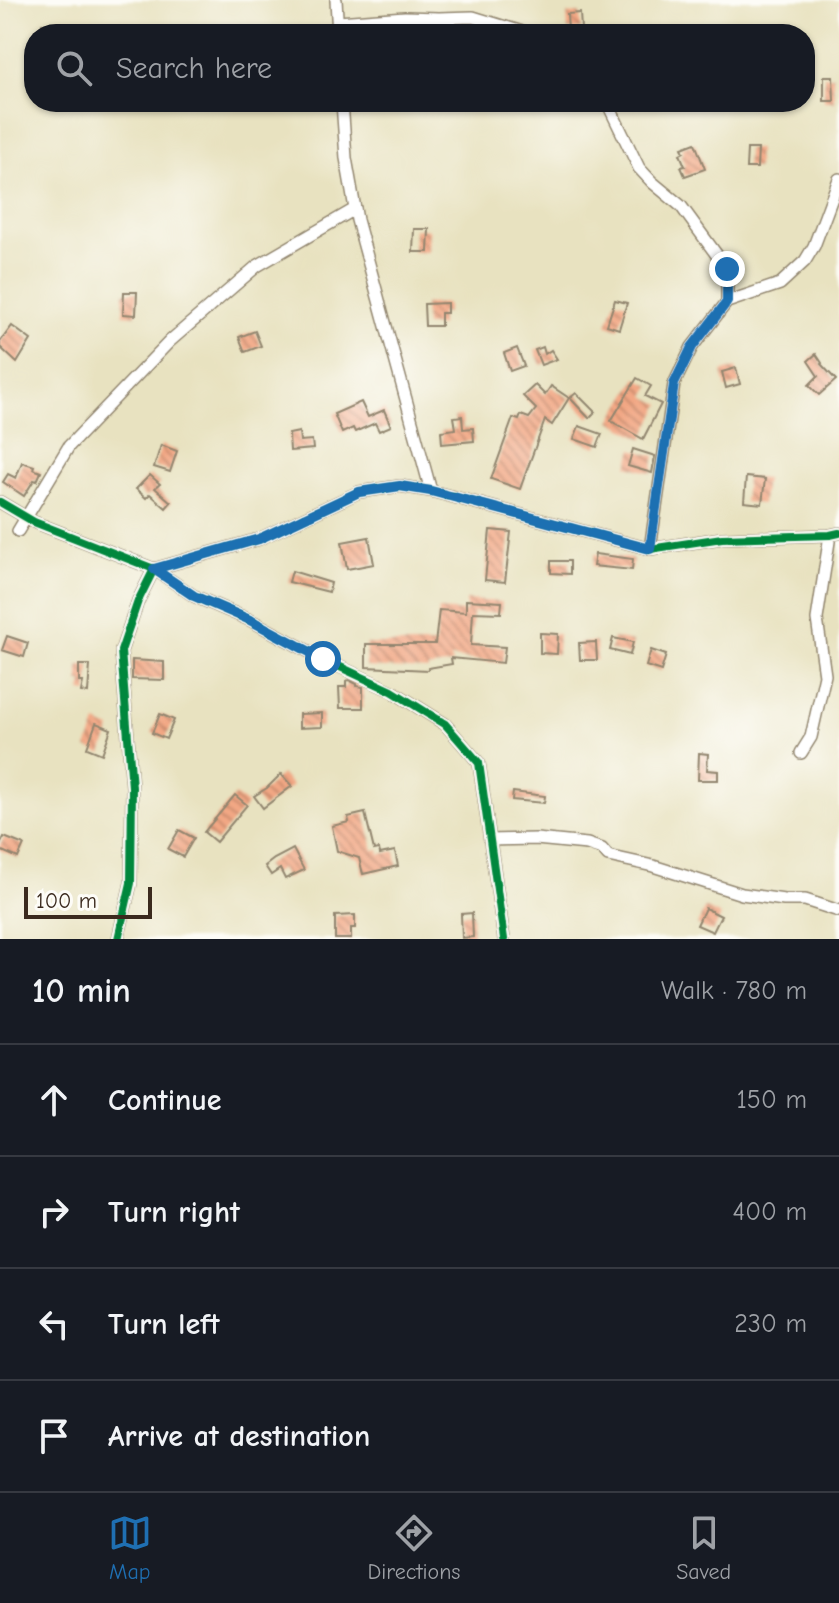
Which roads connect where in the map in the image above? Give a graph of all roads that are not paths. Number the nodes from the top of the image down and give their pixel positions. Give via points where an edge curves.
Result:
1 (336, 0) edge
2 (338, 24) edge
3 (362, 24) edge
4 (496, 24) edge
5 (343, 112) edge
6 (612, 112) edge
7 (839, 179) edge
8 (355, 209) junction
9 (727, 302) junction
10 (431, 491) junction
11 (0, 502) edge
12 (26, 517) junction
13 (18, 531) dead end
14 (834, 534) edge
15 (650, 549) junction
16 (154, 569) junction
17 (801, 753) dead end
18 (490, 840) junction
19 (839, 911) edge
20 (118, 939) edge
21 (504, 939) edge

1 - 2 street
3 - 4 street via 464,16
5 - 8 street
6 - 9 street via 639,168 681,206 727,269
7 - 9 street via 805,261 780,284
8 - 10 street
8 - 12 street via 257,266 170,341 69,446
9 - 15 street via 692,347 674,384
10 - 15 street
10 - 16 street via 400,486 359,492 259,539
11 - 12 street
12 - 13 street
12 - 16 street
14 - 15 street via 722,538
14 - 17 street via 817,619 825,675 811,737
16 - 18 street via 194,596 392,691 445,724 479,763
16 - 20 street via 121,651 132,787 131,883
18 - 19 street via 587,844 608,856 742,894 805,900
18 - 21 street

